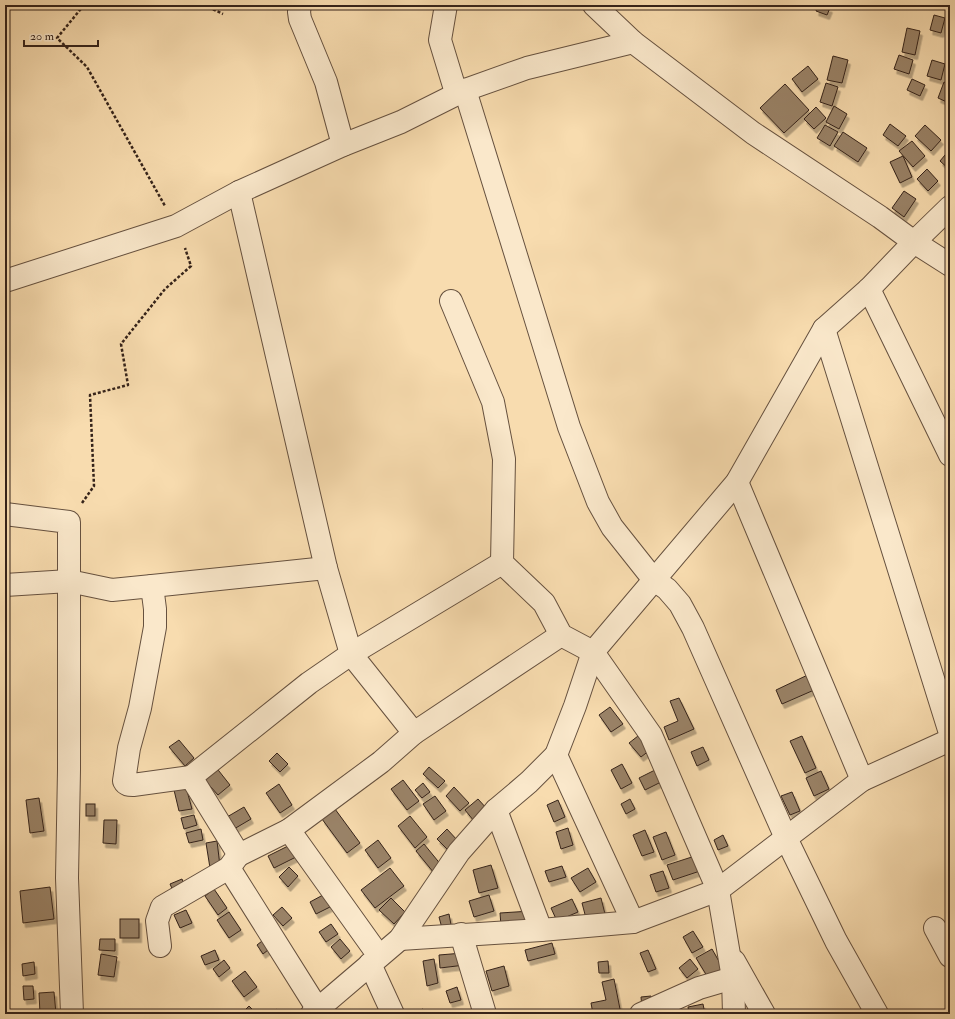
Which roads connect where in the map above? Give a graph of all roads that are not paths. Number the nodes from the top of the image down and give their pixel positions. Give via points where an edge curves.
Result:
1 (300, 5) edge
2 (446, 5) edge
3 (594, 5) edge
4 (633, 42) junction
5 (465, 90) junction
6 (343, 145) junction
7 (240, 192) junction
8 (950, 207) edge
9 (914, 242) junction
10 (950, 265) edge
11 (5, 281) edge
12 (869, 289) junction
13 (451, 301) dead end
14 (824, 329) junction
15 (950, 455) edge
16 (737, 482) junction
17 (5, 514) edge
18 (502, 563) junction
19 (326, 568) junction
20 (654, 580) junction
21 (69, 581) junction
22 (5, 585) edge
23 (152, 586) junction
24 (561, 635) junction
25 (593, 652) junction
26 (351, 654) junction
27 (414, 733) junction
28 (950, 733) edge
29 (950, 740) edge
30 (556, 755) junction
31 (191, 777) junction
32 (862, 780) junction
33 (496, 810) junction
34 (289, 830) junction
35 (786, 838) junction
36 (234, 862) junction
37 (718, 890) junction
38 (633, 922) junction
39 (935, 928) dead end
40 (541, 930) junction
41 (461, 934) junction
42 (400, 939) junction
43 (160, 946) dead end
44 (728, 950) junction
45 (950, 956) edge
46 (375, 960) junction
47 (733, 978) junction
48 (314, 1011) edge
49 (72, 1014) edge
50 (393, 1014) edge
51 (485, 1014) edge
52 (641, 1014) edge
53 (734, 1014) edge
54 (764, 1014) edge
55 (877, 1014) edge

1 - 6 street via 300,19 326,82
2 - 5 street via 440,40 454,86 456,89
3 - 4 street
4 - 5 street via 527,68
4 - 9 street via 753,133
5 - 6 street via 401,122
5 - 20 street via 568,427 598,502 612,527
6 - 7 street
7 - 11 street via 176,226
7 - 19 street
8 - 9 street
9 - 10 street
9 - 12 street
12 - 14 street
12 - 15 street
13 - 18 street via 493,402 504,459
14 - 16 street
14 - 28 street
16 - 20 street
16 - 32 street
17 - 21 street via 69,522
18 - 24 street via 544,603
18 - 26 street
19 - 23 street
19 - 26 street
20 - 25 street
20 - 35 street via 667,589 680,604 693,628
21 - 22 street
21 - 23 street via 112,590
21 - 49 street via 67,878
23 - 31 street via 155,627 124,782 133,785
24 - 25 street
24 - 27 street
25 - 30 street
25 - 37 street via 651,735
26 - 27 street
26 - 31 street via 309,683
27 - 34 street via 381,762
29 - 32 street
30 - 33 street
30 - 38 street
31 - 36 street
32 - 35 street
33 - 40 street
33 - 42 street via 459,852
34 - 36 street
34 - 46 street
35 - 37 street
35 - 55 street via 836,941
36 - 43 street via 162,907 157,921
36 - 48 street
37 - 38 street
37 - 44 street
38 - 40 street
39 - 45 street
40 - 41 street
41 - 42 street
41 - 51 street
42 - 46 street
44 - 47 street
44 - 54 street
46 - 48 street
46 - 50 street
47 - 52 street via 699,988
47 - 53 street

